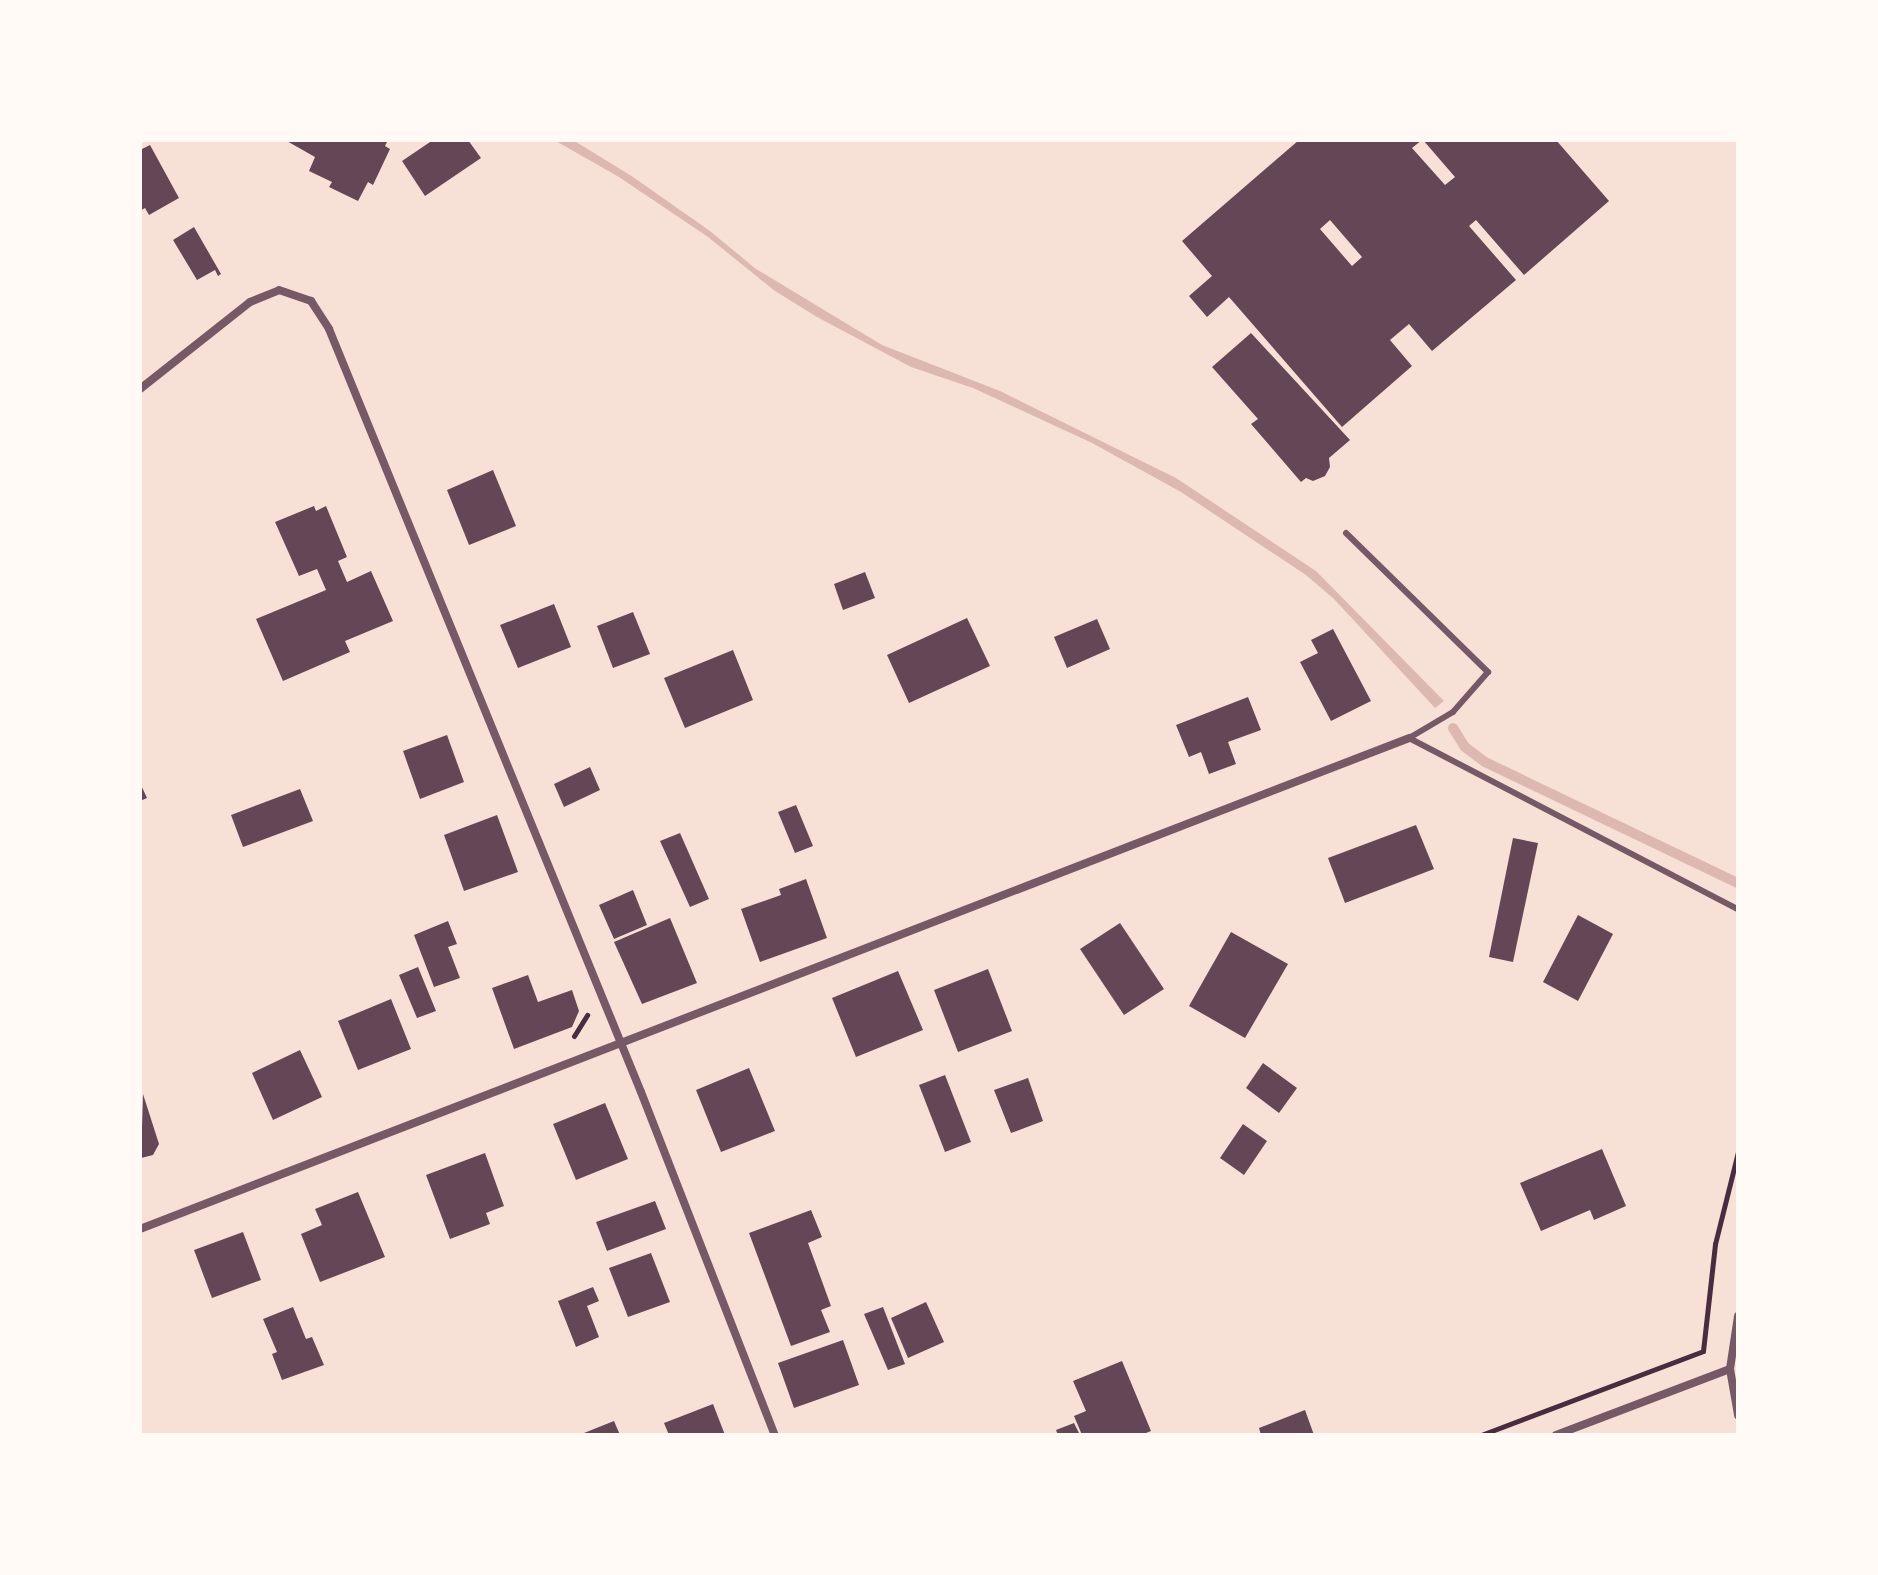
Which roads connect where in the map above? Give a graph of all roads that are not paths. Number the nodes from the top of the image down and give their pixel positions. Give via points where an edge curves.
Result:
1 (140, 389) edge
2 (1346, 533) dead end
3 (1409, 738) junction
4 (1738, 909) edge
5 (620, 1040) junction
6 (140, 1229) edge
7 (1738, 1316) edge
8 (1730, 1369) junction
9 (1738, 1415) edge
10 (775, 1435) edge
11 (1556, 1435) edge

1 - 5 street via 250,302 279,290 311,301 329,329
2 - 3 lane via 1486,668 1484,681 1453,712
3 - 4 lane
3 - 5 street
5 - 6 street
5 - 10 street
7 - 8 street
8 - 9 street
8 - 11 street

